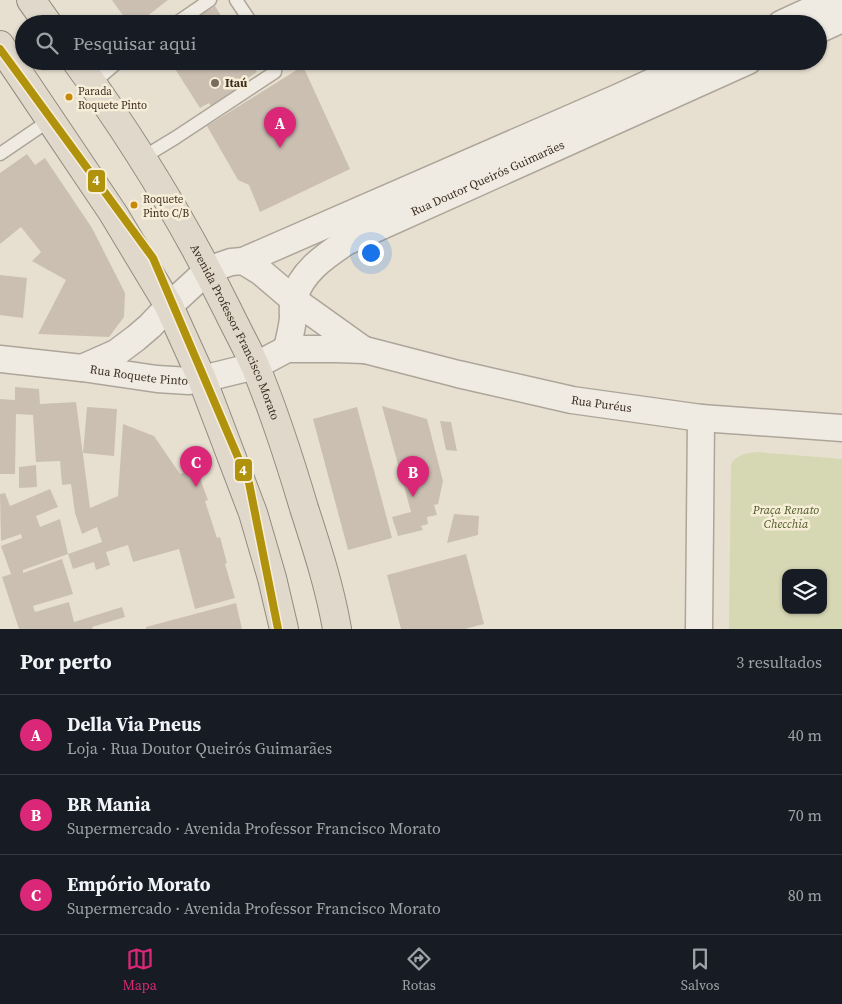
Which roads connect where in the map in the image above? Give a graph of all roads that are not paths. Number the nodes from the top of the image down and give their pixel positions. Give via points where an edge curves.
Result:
1 (31, 0) edge
2 (210, 0) edge
3 (236, 0) edge
4 (833, 0) edge
5 (42, 15) edge
6 (188, 15) edge
7 (246, 15) edge
8 (800, 15) edge
9 (842, 19) edge
10 (827, 26) edge
11 (0, 45) edge
12 (15, 68) edge
13 (17, 70) edge
14 (82, 70) edge
15 (108, 70) edge
16 (275, 70) edge
17 (678, 70) edge
18 (728, 70) edge
19 (92, 84) junction
20 (50, 120) junction
21 (0, 154) edge
22 (142, 158) junction
23 (243, 261) junction
24 (208, 270) junction
25 (294, 300) junction
26 (169, 306) junction
27 (287, 349) junction
28 (365, 350) junction
29 (0, 359) edge
30 (255, 366) junction
31 (82, 368) junction
32 (202, 379) junction
33 (701, 418) junction
34 (842, 428) edge
35 (284, 629) edge
36 (337, 629) edge
37 (699, 629) edge

1 - 5 highway
2 - 6 lane
3 - 7 lane
4 - 8 street
9 - 10 street
11 - 12 highway
13 - 20 highway
14 - 19 highway, Avenida Professor Francisco Morato
15 - 19 lane
16 - 22 lane
17 - 23 street, Rua Doutor Queirós Guimarães
18 - 25 street, Rua Doutor Queirós Guimarães via 346,242 318,261 304,278
19 - 22 highway, Avenida Professor Francisco Morato
20 - 21 lane
20 - 26 highway via 113,213
22 - 24 highway, Avenida Professor Francisco Morato
23 - 24 street
23 - 25 street, Rua Puréus
24 - 26 street, Rua Roquete Pinto
24 - 30 highway, Avenida Professor Francisco Morato
25 - 27 street, Rua Doutor Queirós Guimarães
25 - 28 street, Rua Puréus
26 - 31 street, Rua Roquete Pinto via 116,353
26 - 32 highway
27 - 28 street, Rua Puréus
27 - 30 street, Rua Puréus
28 - 33 street, Rua Puréus via 572,400
29 - 31 street, Rua Roquete Pinto
30 - 32 street, Rua Roquete Pinto
30 - 36 highway, Avenida Professor Francisco Morato via 293,470
31 - 32 street, Rua Roquete Pinto via 157,379
32 - 35 highway via 253,513
33 - 34 street, Rua Puréus
33 - 37 street

